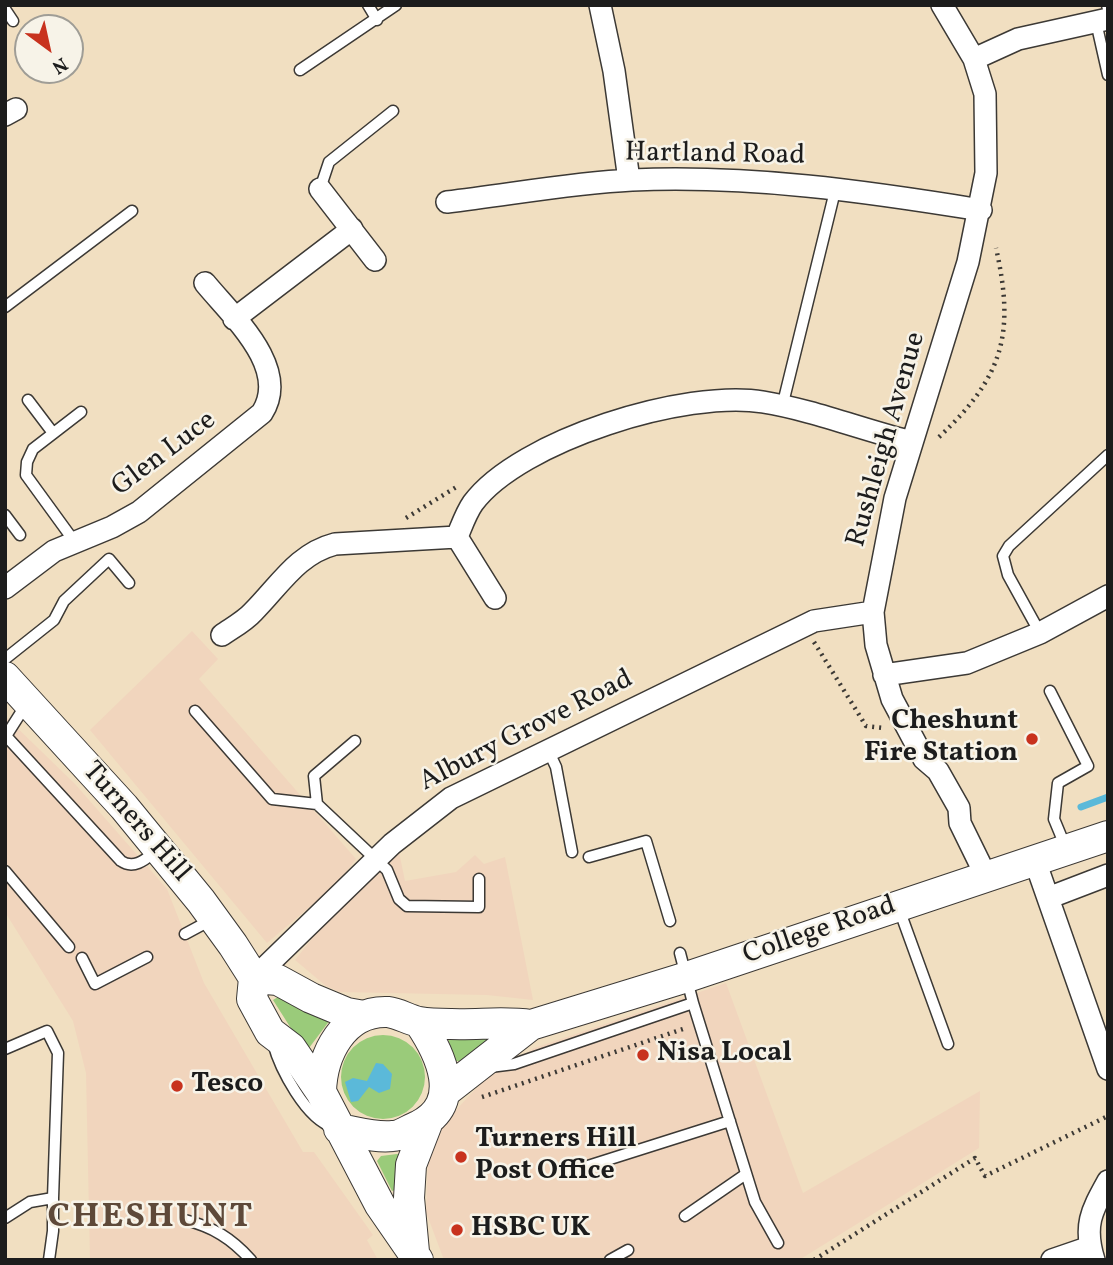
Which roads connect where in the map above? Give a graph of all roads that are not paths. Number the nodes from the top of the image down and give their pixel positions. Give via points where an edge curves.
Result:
1 (368, 5) edge
2 (396, 5) edge
3 (600, 5) edge
4 (942, 5) edge
5 (5, 9) edge
6 (1105, 14) edge
7 (377, 20) junction
8 (13, 21) dead end
9 (974, 59) junction
10 (300, 70) dead end
11 (1108, 75) edge
12 (393, 111) dead end
13 (629, 180) junction
14 (836, 187) junction
15 (320, 189) joint
16 (447, 202) dead end
17 (981, 210) junction
18 (132, 211) dead end
19 (352, 229) junction
20 (375, 260) dead end
21 (205, 283) dead end
22 (5, 307) edge
23 (234, 319) junction
24 (28, 400) dead end
25 (782, 407) junction
26 (81, 412) dead end
27 (53, 433) junction
28 (912, 442) junction
29 (1108, 455) edge
30 (5, 515) edge
31 (20, 535) dead end
32 (457, 537) junction
33 (74, 541) junction
34 (129, 583) dead end
35 (5, 588) edge
36 (1108, 596) edge
37 (495, 598) dead end
38 (873, 612) junction
39 (1041, 633) junction
40 (222, 635) dead end
41 (5, 659) edge
42 (884, 675) junction
43 (5, 677) edge
44 (1050, 691) dead end
45 (27, 703) junction
46 (195, 711) dead end
47 (5, 736) edge
48 (355, 741) dead end
49 (548, 750) junction
50 (317, 804) junction
51 (1108, 836) edge
52 (158, 849) junction
53 (1067, 850) junction
54 (572, 852) dead end
55 (589, 857) dead end
56 (374, 861) junction
57 (1035, 861) junction
58 (5, 871) edge
59 (1108, 875) edge
60 (986, 876) junction
61 (479, 879) dead end
62 (1048, 898) junction
63 (898, 906) junction
64 (214, 919) junction
65 (670, 921) dead end
66 (185, 934) dead end
67 (69, 947) dead end
68 (147, 957) dead end
69 (82, 958) dead end
70 (254, 978) junction
71 (687, 978) junction
72 (364, 1016) junction
73 (419, 1022) junction
74 (531, 1025) junction
75 (270, 1032) junction
76 (948, 1044) dead end
77 (5, 1049) edge
78 (1108, 1069) edge
79 (470, 1070) junction
80 (445, 1092) junction
81 (321, 1093) junction
82 (428, 1121) junction
83 (730, 1121) junction
84 (339, 1129) junction
85 (569, 1172) dead end
86 (746, 1174) junction
87 (1108, 1181) edge
88 (53, 1198) junction
89 (685, 1216) dead end
90 (5, 1218) edge
91 (185, 1220) dead end
92 (778, 1244) dead end
93 (628, 1250) dead end
94 (1092, 1254) edge
95 (416, 1256) edge
96 (48, 1260) edge
97 (251, 1260) edge
98 (610, 1260) edge
99 (1052, 1260) edge

1 - 7 lane
2 - 7 lane
3 - 13 street
4 - 9 street, Rushleigh Avenue
5 - 8 lane
6 - 9 street via 1018,39
6 - 11 lane
7 - 10 lane
9 - 17 street, Rushleigh Avenue via 985,94 987,139
12 - 15 lane via 329,162
13 - 14 street, Hartland Road via 769,181
13 - 16 street, Hartland Road
14 - 17 street, Hartland Road
14 - 25 lane
15 - 19 street
17 - 28 street, Rushleigh Avenue
18 - 22 lane
19 - 20 street
19 - 23 street
21 - 23 street, Glen Luce
23 - 33 street, Glen Luce via 270,373 269,396 262,413 139,512
24 - 27 lane
25 - 28 street
25 - 32 street via 726,399 679,404 562,443 524,462 485,491 467,513
26 - 27 lane
27 - 33 lane via 33,449 26,475
28 - 38 street, Rushleigh Avenue via 895,498
29 - 39 lane via 1003,556 1008,575
30 - 31 lane
32 - 37 street
32 - 40 street via 317,549 299,560 251,615
33 - 35 street, Glen Luce
34 - 41 lane via 109,559 64,601 54,620
36 - 39 street
38 - 42 street, Rushleigh Avenue
38 - 49 street, Albury Grove Road via 804,626
39 - 42 street via 967,663
42 - 60 street, Rushleigh Avenue via 924,759 938,771 959,808 960,823
43 - 45 main road, Turners Hill
44 - 53 lane via 1088,766 1058,783 1054,818
45 - 47 lane
45 - 52 main road, Turners Hill
46 - 50 lane via 272,799
47 - 52 lane via 121,861 137,864
48 - 50 lane via 314,776
49 - 54 lane via 556,767
49 - 56 street, Albury Grove Road via 451,798 411,826
50 - 56 lane
51 - 53 main road, College Road
52 - 64 main road, Turners Hill
53 - 57 main road, College Road
55 - 65 lane via 646,841
56 - 61 lane via 387,870 399,899 407,906 479,907
56 - 70 street, Albury Grove Road
57 - 60 main road, College Road
57 - 62 street
58 - 67 lane
59 - 62 street
60 - 63 main road, College Road
62 - 78 street
63 - 71 main road, College Road
63 - 76 lane
64 - 66 lane
64 - 70 main road, Turners Hill
68 - 69 lane via 95,984
70 - 72 main road via 278,980 311,998
70 - 75 main road, Turners Hill via 252,999
71 - 74 main road, College Road
71 - 79 lane via 514,1064
71 - 83 lane
72 - 73 main road via 389,1012
72 - 81 main road via 334,1040 321,1070
73 - 74 main road, College Road
73 - 80 main road via 437,1049
74 - 79 main road, College Road
75 - 81 main road, Turners Hill via 291,1048
75 - 84 lane via 276,1055 312,1116
77 - 88 lane via 47,1031 58,1054
79 - 80 main road, College Road
80 - 82 main road
81 - 84 main road
82 - 84 main road via 396,1137
82 - 95 main road via 411,1165 409,1198
83 - 85 lane
83 - 86 lane
84 - 95 main road via 380,1205
86 - 89 lane
86 - 92 lane
87 - 94 street via 1091,1211
88 - 90 lane via 30,1202
88 - 96 lane
91 - 97 lane via 208,1226 234,1241
93 - 98 lane
94 - 99 street

